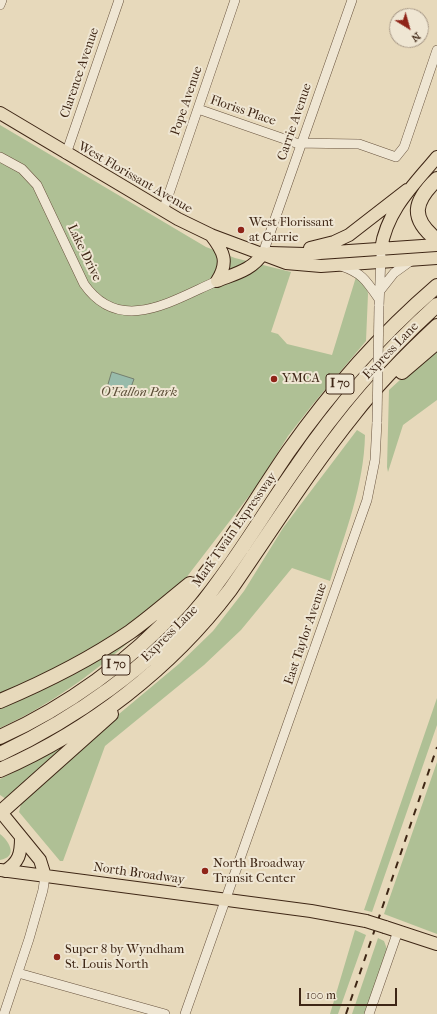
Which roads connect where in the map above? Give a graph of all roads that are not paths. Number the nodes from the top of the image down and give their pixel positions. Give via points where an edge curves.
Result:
1 (2, 0) edge
2 (119, 0) edge
3 (235, 0) edge
4 (352, 0) edge
5 (0, 5) edge
6 (437, 50) edge
7 (198, 109) junction
8 (0, 114) edge
9 (303, 143) junction
10 (66, 154) junction
11 (0, 157) edge
12 (437, 157) edge
13 (437, 164) edge
14 (418, 179) junction
15 (437, 179) edge
16 (407, 190) junction
17 (163, 211) junction
18 (211, 235) junction
19 (437, 240) edge
20 (437, 245) edge
21 (381, 249) junction
22 (263, 253) junction
23 (290, 253) junction
24 (435, 258) edge
25 (413, 259) junction
26 (380, 262) junction
27 (337, 265) junction
28 (217, 281) junction
29 (437, 286) edge
30 (379, 299) junction
31 (437, 305) edge
32 (437, 326) edge
33 (437, 342) edge
34 (353, 415) junction
35 (210, 567) junction
36 (148, 677) junction
37 (0, 701) edge
38 (0, 737) edge
39 (0, 754) edge
40 (0, 770) edge
41 (0, 812) edge
42 (21, 838) junction
43 (2, 870) edge
44 (45, 876) junction
45 (226, 900) junction
46 (398, 931) junction
47 (437, 944) edge
48 (18, 973) junction
49 (4, 1014) edge
50 (164, 1014) edge
51 (185, 1014) edge
52 (369, 1014) edge

1 - 5 street
2 - 10 street, Clarence Avenue
3 - 7 street, Pope Avenue
4 - 9 street, Carrie Avenue
6 - 9 street, Floriss Place via 404,147 396,157 359,144
7 - 9 street, Floriss Place via 296,143
7 - 17 street, Pope Avenue
8 - 10 main road, West Florissant Avenue
9 - 22 street, Carrie Avenue
10 - 17 main road, West Florissant Avenue
11 - 28 street, Lake Drive via 22,169 37,185 84,284 89,292 107,306 124,312 141,312
12 - 14 main road
13 - 14 street
14 - 16 main road
15 - 19 highway via 425,191 417,212 424,229
16 - 21 main road via 388,221
16 - 23 main road via 349,235 334,242
17 - 18 main road, West Florissant Avenue
18 - 22 main road, West Florissant Avenue
18 - 28 main road via 224,256 225,264
20 - 21 main road, West Florissant Avenue
21 - 23 main road, West Florissant Avenue
21 - 26 street, East Taylor Avenue
22 - 23 main road, West Florissant Avenue
22 - 27 main road, West Florissant Avenue via 286,262
22 - 28 main road via 253,266
24 - 25 main road, West Florissant Avenue
25 - 26 main road, West Florissant Avenue
25 - 30 street via 394,273
26 - 27 main road, West Florissant Avenue
26 - 30 street, East Taylor Avenue
27 - 30 street via 363,276
29 - 35 highway, Mark Twain Expressway / I 70 via 389,331 332,394 289,451
30 - 45 street, East Taylor Avenue, bridge via 375,460 367,500
31 - 39 highway, Express Lane via 380,362 339,408 217,584 186,620 134,669 97,698 57,724
32 - 34 highway, I 70 via 391,371
33 - 34 highway
34 - 36 highway, I 70 via 216,609 183,645
35 - 37 highway via 131,631 98,653
35 - 38 highway, Mark Twain Expressway / I 70 via 180,606 129,654 52,710
36 - 40 highway, I 70 via 71,733
36 - 41 highway via 90,735
41 - 42 main road
42 - 43 main road via 18,860 14,865
42 - 44 main road via 40,860
43 - 44 main road, North Broadway
44 - 45 main road, North Broadway
44 - 48 street
45 - 46 main road, North Broadway, bridge via 311,911 366,921
45 - 51 street, East Taylor Avenue
46 - 47 main road, North Broadway
46 - 52 street
48 - 49 street
48 - 50 street

